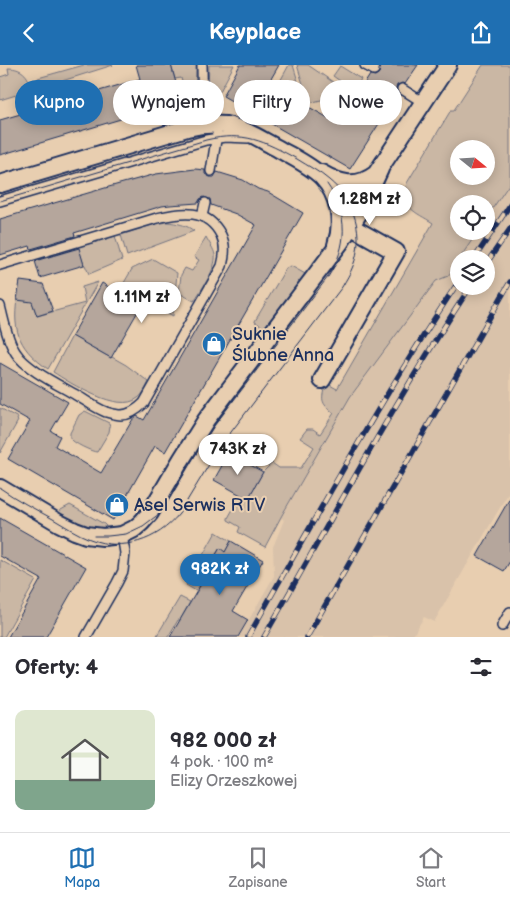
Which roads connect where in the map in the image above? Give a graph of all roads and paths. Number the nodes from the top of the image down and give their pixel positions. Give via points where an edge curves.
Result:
1 (202, 65) edge
2 (365, 65) edge
3 (448, 65) edge
4 (374, 70) dead end
5 (402, 89) dead end
6 (424, 103) junction
7 (212, 129) junction
8 (299, 161) junction
9 (380, 169) junction
10 (211, 171) dead end
11 (0, 184) edge
12 (0, 201) edge
13 (204, 203) dead end
14 (202, 216) junction
15 (345, 223) junction
16 (0, 265) edge
17 (0, 306) edge
18 (322, 380) dead end
19 (0, 488) edge
20 (122, 535) junction
21 (510, 612) edge
22 (502, 626) dead end
23 (86, 637) edge

1 - 7 lane
2 - 4 lane
3 - 6 street
5 - 6 lane
6 - 9 street
7 - 8 street via 230,126 247,131
7 - 10 lane
7 - 11 street via 187,128
7 - 12 lane
8 - 9 street via 347,184 367,180
8 - 15 street via 329,187
9 - 15 street via 362,208
13 - 14 lane
14 - 16 lane via 184,213 157,217
14 - 17 lane via 213,224 223,240 225,258 144,403 134,411 122,415 106,411 32,368 16,355
15 - 18 street via 396,252
15 - 20 street via 339,231 332,255 206,420 147,517
19 - 20 street via 75,531 98,537
20 - 23 lane via 123,571
21 - 22 lane

